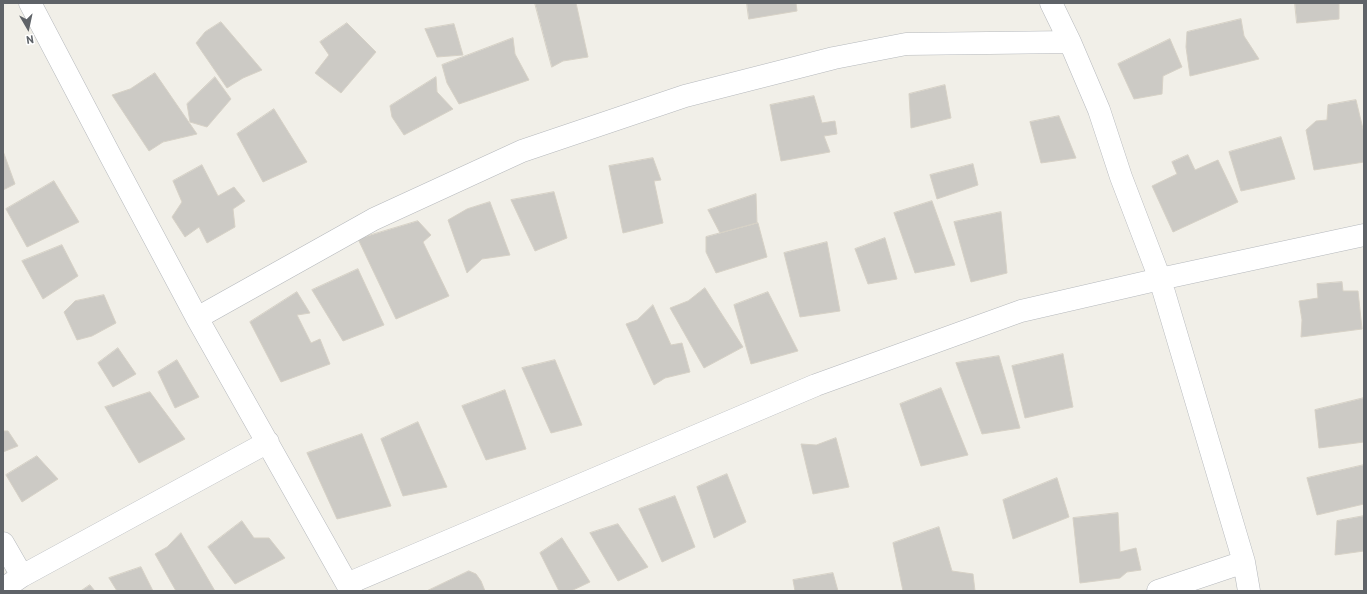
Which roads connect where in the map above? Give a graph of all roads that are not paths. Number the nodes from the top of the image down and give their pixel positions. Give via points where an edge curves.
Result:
1 (30, 3) edge
2 (1051, 3) edge
3 (1070, 42) junction
4 (1364, 235) edge
5 (1160, 279) junction
6 (197, 318) junction
7 (268, 442) junction
8 (3, 543) edge
9 (1244, 562) junction
10 (22, 576) junction
11 (349, 588) edge
12 (3, 589) edge
13 (1158, 591) edge
14 (1249, 591) edge

1 - 6 street
2 - 3 street
3 - 5 street via 1099,110 1121,177
3 - 6 street via 906,44 834,58 685,96 522,151 374,219
4 - 5 street
5 - 9 street
5 - 11 street via 1021,311 816,385
6 - 7 street
7 - 10 street
7 - 11 street
8 - 10 street
9 - 13 street
9 - 14 street
10 - 12 street

